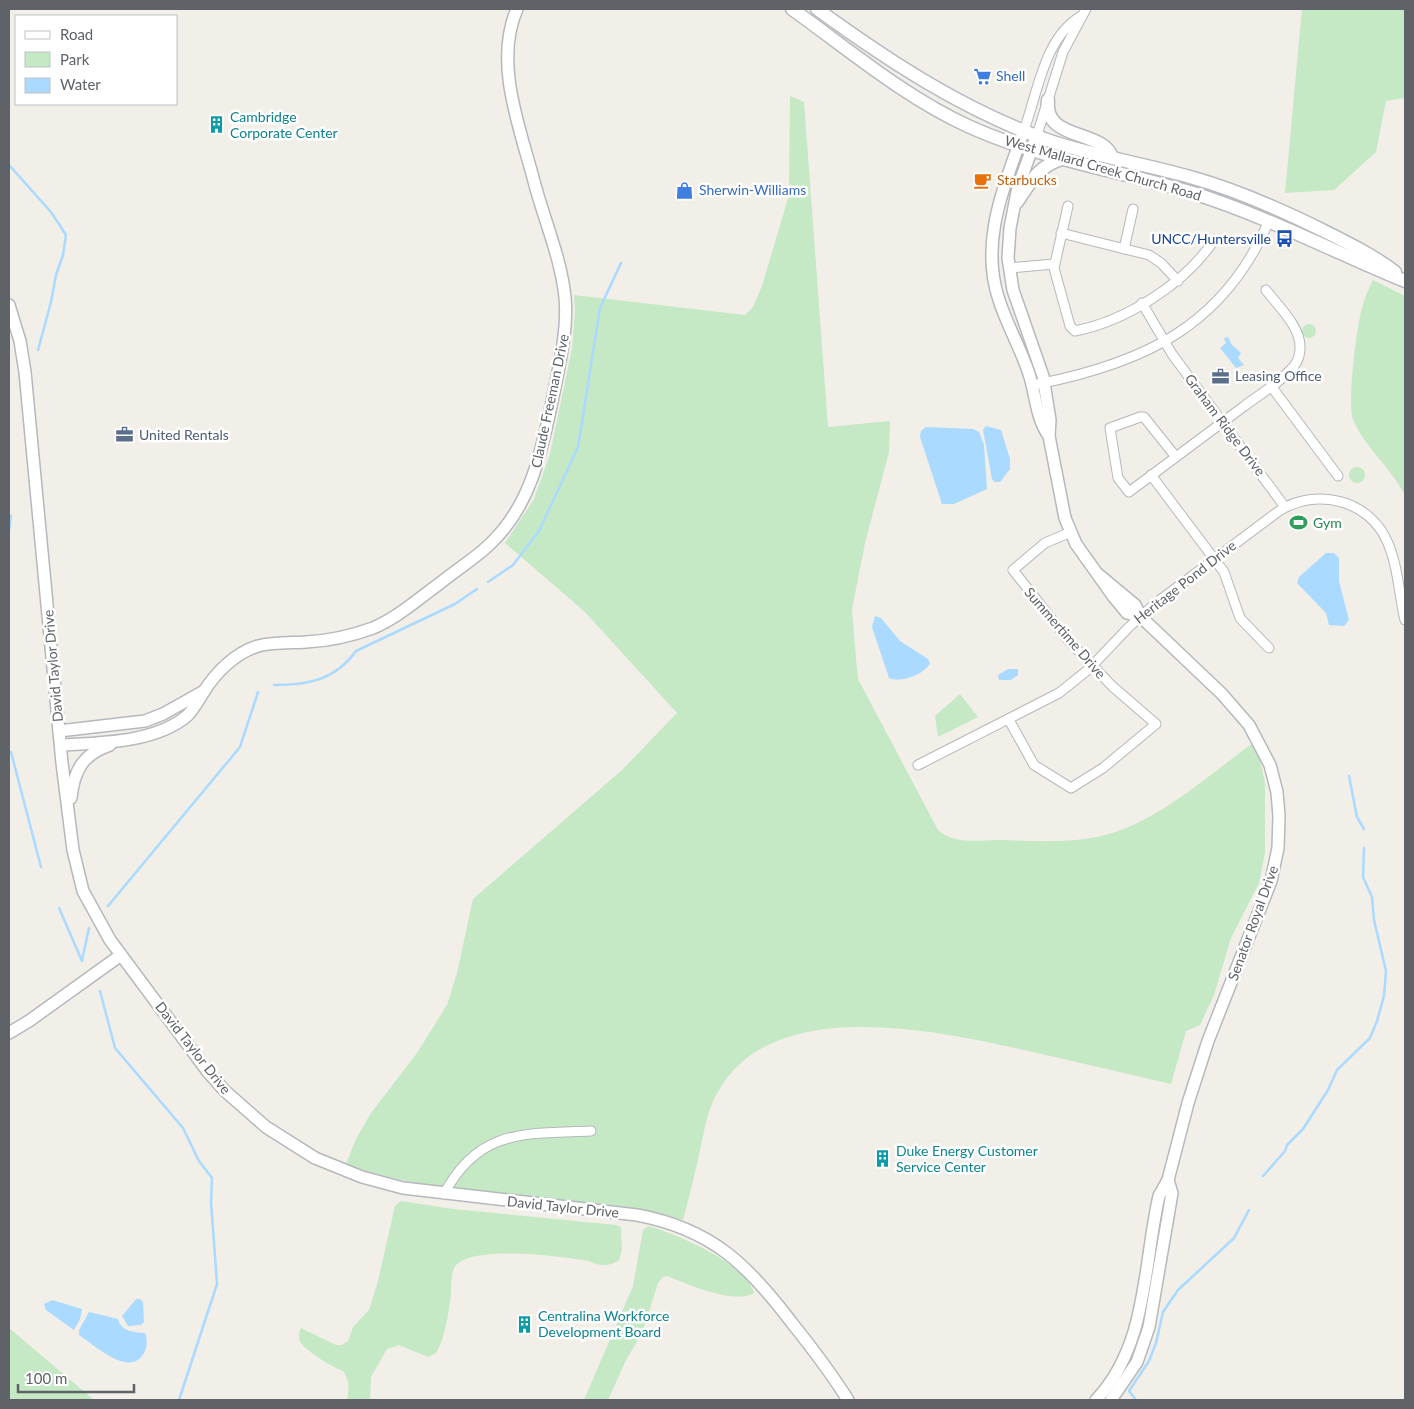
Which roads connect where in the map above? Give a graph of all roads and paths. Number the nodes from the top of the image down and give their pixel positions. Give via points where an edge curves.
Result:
1 (517, 9) edge
2 (792, 9) edge
3 (817, 9) edge
4 (1084, 12) edge
5 (1048, 100) junction
6 (1024, 130) junction
7 (1037, 135) junction
8 (1019, 146) junction
9 (1031, 150) junction
10 (1112, 157) junction
11 (1062, 160) junction
12 (1017, 202) junction
13 (1068, 206) dead end
14 (1134, 210) dead end
15 (1269, 221) junction
16 (1061, 233) junction
17 (1214, 240) dead end
18 (1124, 249) junction
19 (1054, 264) junction
20 (1008, 268) junction
21 (1178, 281) junction
22 (1405, 281) edge
23 (1266, 290) dead end
24 (1142, 303) junction
25 (9, 304) edge
26 (1165, 342) junction
27 (1038, 384) junction
28 (1271, 386) junction
29 (1223, 422) junction
30 (1176, 457) junction
31 (1151, 475) junction
32 (1338, 476) dead end
33 (1285, 507) junction
34 (1071, 532) junction
35 (1214, 559) junction
36 (1141, 617) junction
37 (1405, 620) edge
38 (1269, 648) dead end
39 (1092, 666) junction
40 (204, 691) junction
41 (1009, 720) junction
42 (60, 732) junction
43 (134, 737) junction
44 (61, 745) junction
45 (918, 765) dead end
46 (70, 822) junction
47 (121, 955) junction
48 (9, 1033) edge
49 (591, 1131) dead end
50 (1168, 1180) junction
51 (444, 1194) junction
52 (848, 1400) edge
53 (1096, 1400) edge
54 (1111, 1400) edge

1 - 40 street, Claude Freeman Drive via 509,50 512,94 561,274 566,315 545,435 527,494 512,519 490,544 391,618 345,637 254,648 229,662
2 - 8 main road, West Mallard Creek Church Road via 936,109 969,127
3 - 6 main road, West Mallard Creek Church Road via 947,95
4 - 5 street via 1063,52
4 - 6 street via 1054,42
5 - 7 street
5 - 10 main road via 1048,112 1055,122 1068,131 1106,146
6 - 7 main road, West Mallard Creek Church Road
6 - 8 street
7 - 9 street
7 - 10 main road, West Mallard Creek Church Road
8 - 9 main road, West Mallard Creek Church Road
8 - 27 street via 995,217 993,273 999,301
9 - 11 main road, West Mallard Creek Church Road
9 - 12 street via 1018,187
10 - 22 main road, West Mallard Creek Church Road via 1249,196 1379,260
11 - 12 main road via 1040,170
11 - 15 main road, West Mallard Creek Church Road via 1192,193
12 - 20 street via 1009,233
13 - 16 street
14 - 18 street
15 - 22 main road, West Mallard Creek Church Road
15 - 26 street via 1248,261 1224,293 1197,320
16 - 18 street
16 - 19 street
17 - 21 street
18 - 21 street via 1153,257
19 - 20 street
19 - 24 street via 1055,277 1073,330 1116,318
20 - 27 street via 1012,290 1034,346
21 - 24 street
23 - 28 street via 1294,328 1300,345 1295,365
24 - 26 street, Graham Ridge Drive
25 - 42 street, David Taylor Drive via 25,372
26 - 27 street via 1117,364
26 - 29 street, Graham Ridge Drive
27 - 34 street, Senator Royal Drive via 1041,421 1049,436 1063,510
28 - 29 street
28 - 32 street
29 - 30 street
29 - 33 street, Graham Ridge Drive
30 - 31 street
30 - 31 street via 1143,416 1112,426 1117,474 1123,485 1129,492
31 - 35 street
33 - 35 street, Heritage Pond Drive
33 - 37 street, Heritage Pond Drive via 1302,500 1327,499 1344,502 1367,516 1388,542
34 - 36 street, Senator Royal Drive via 1099,575 1135,605
34 - 39 street, Summertime Drive via 1045,542 1013,570
35 - 36 street, Heritage Pond Drive
35 - 38 street via 1228,579 1240,618
36 - 39 street, Heritage Pond Drive
36 - 50 street, Senator Royal Drive via 1222,694 1249,725 1270,765 1280,816 1271,882 1208,1041
39 - 41 street, Heritage Pond Drive via 1059,693
39 - 41 street, Summertime Drive via 1156,724 1091,776 1071,788 1038,768 1028,757
40 - 42 street, Claude Freeman Drive via 145,721
40 - 43 street, Claude Freeman Drive via 195,707 181,720 158,731
41 - 45 street, Heritage Pond Drive
42 - 44 street, David Taylor Drive
43 - 44 street, Claude Freeman Drive
43 - 46 street via 99,749 81,763 73,782
44 - 46 street, David Taylor Drive
46 - 47 street, David Taylor Drive via 83,891
47 - 48 street
47 - 51 street, David Taylor Drive via 208,1072 237,1103 266,1127 315,1158 352,1174 391,1186
49 - 51 street via 523,1134 506,1138 466,1161
50 - 53 street, Senator Royal Drive via 1159,1196 1138,1320 1128,1351 1114,1378
50 - 54 street, Senator Royal Drive via 1172,1193 1152,1314 1134,1366
51 - 52 street, David Taylor Drive via 637,1215 697,1234 724,1250 758,1279

